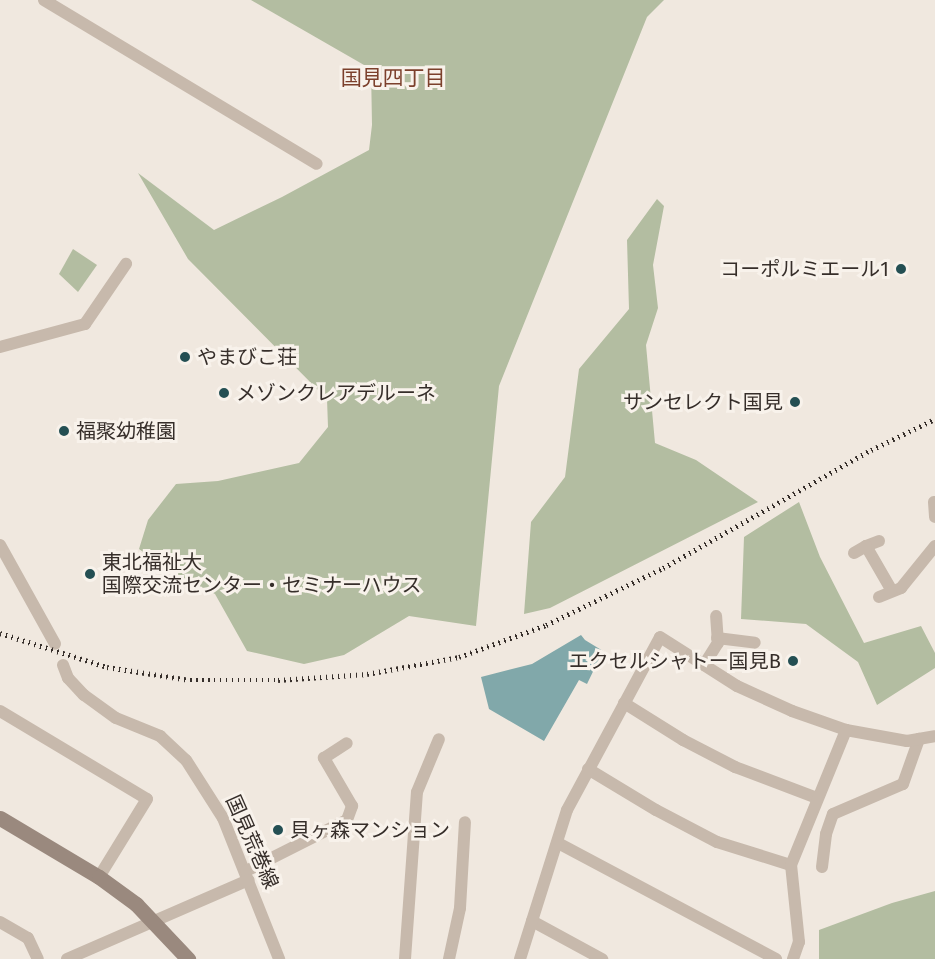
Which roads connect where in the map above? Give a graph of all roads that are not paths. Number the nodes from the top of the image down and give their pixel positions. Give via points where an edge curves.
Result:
1 (44, 0) edge
2 (317, 164) dead end
3 (126, 264) dead end
4 (0, 347) edge
5 (934, 502) edge
6 (935, 517) edge
7 (879, 541) dead end
8 (0, 545) edge
9 (866, 546) junction
10 (935, 546) edge
11 (854, 553) dead end
12 (892, 591) junction
13 (879, 597) dead end
14 (716, 616) dead end
15 (717, 638) junction
16 (755, 643) dead end
17 (55, 644) dead end
18 (63, 665) dead end
19 (704, 665) junction
20 (624, 703) junction
21 (0, 711) edge
22 (846, 730) junction
23 (935, 736) edge
24 (919, 739) junction
25 (439, 740) dead end
26 (346, 743) dead end
27 (588, 769) junction
28 (817, 798) junction
29 (0, 818) edge
30 (463, 822) dead end
31 (558, 843) junction
32 (791, 865) junction
33 (822, 867) dead end
34 (247, 875) junction
35 (99, 877) junction
36 (153, 921) junction
37 (532, 921) junction
38 (0, 922) edge
39 (38, 959) edge
40 (67, 959) edge
41 (188, 959) edge
42 (279, 959) edge
43 (405, 959) edge
44 (449, 959) edge
45 (520, 959) edge
46 (602, 959) edge
47 (776, 959) edge
48 (793, 959) edge

1 - 2 street
3 - 4 street via 85,324
5 - 6 street
7 - 9 street
8 - 17 street
9 - 11 street
9 - 12 street
10 - 12 street via 901,588
12 - 13 street
14 - 15 street
15 - 16 street
15 - 19 street via 718,643
18 - 34 street, 国見荒巻線 via 68,678 84,695 116,718 160,736 186,760 223,818
19 - 20 street via 660,636
19 - 22 street via 792,711
20 - 27 street
20 - 28 street via 682,741 735,767
21 - 35 street via 147,799
22 - 24 street via 907,741
22 - 28 street
23 - 24 street
24 - 33 street via 903,784 833,814
25 - 43 street via 417,792
26 - 34 street via 324,758 352,806 347,820
27 - 31 street via 567,810
27 - 32 street via 717,842
28 - 32 street
29 - 35 street
30 - 44 street via 460,908
31 - 37 street
31 - 47 street
32 - 48 street via 799,942
34 - 36 street
34 - 42 street, 国見荒巻線
35 - 36 street
36 - 40 street
36 - 41 street
37 - 45 street
37 - 46 street
38 - 39 street via 28,938

